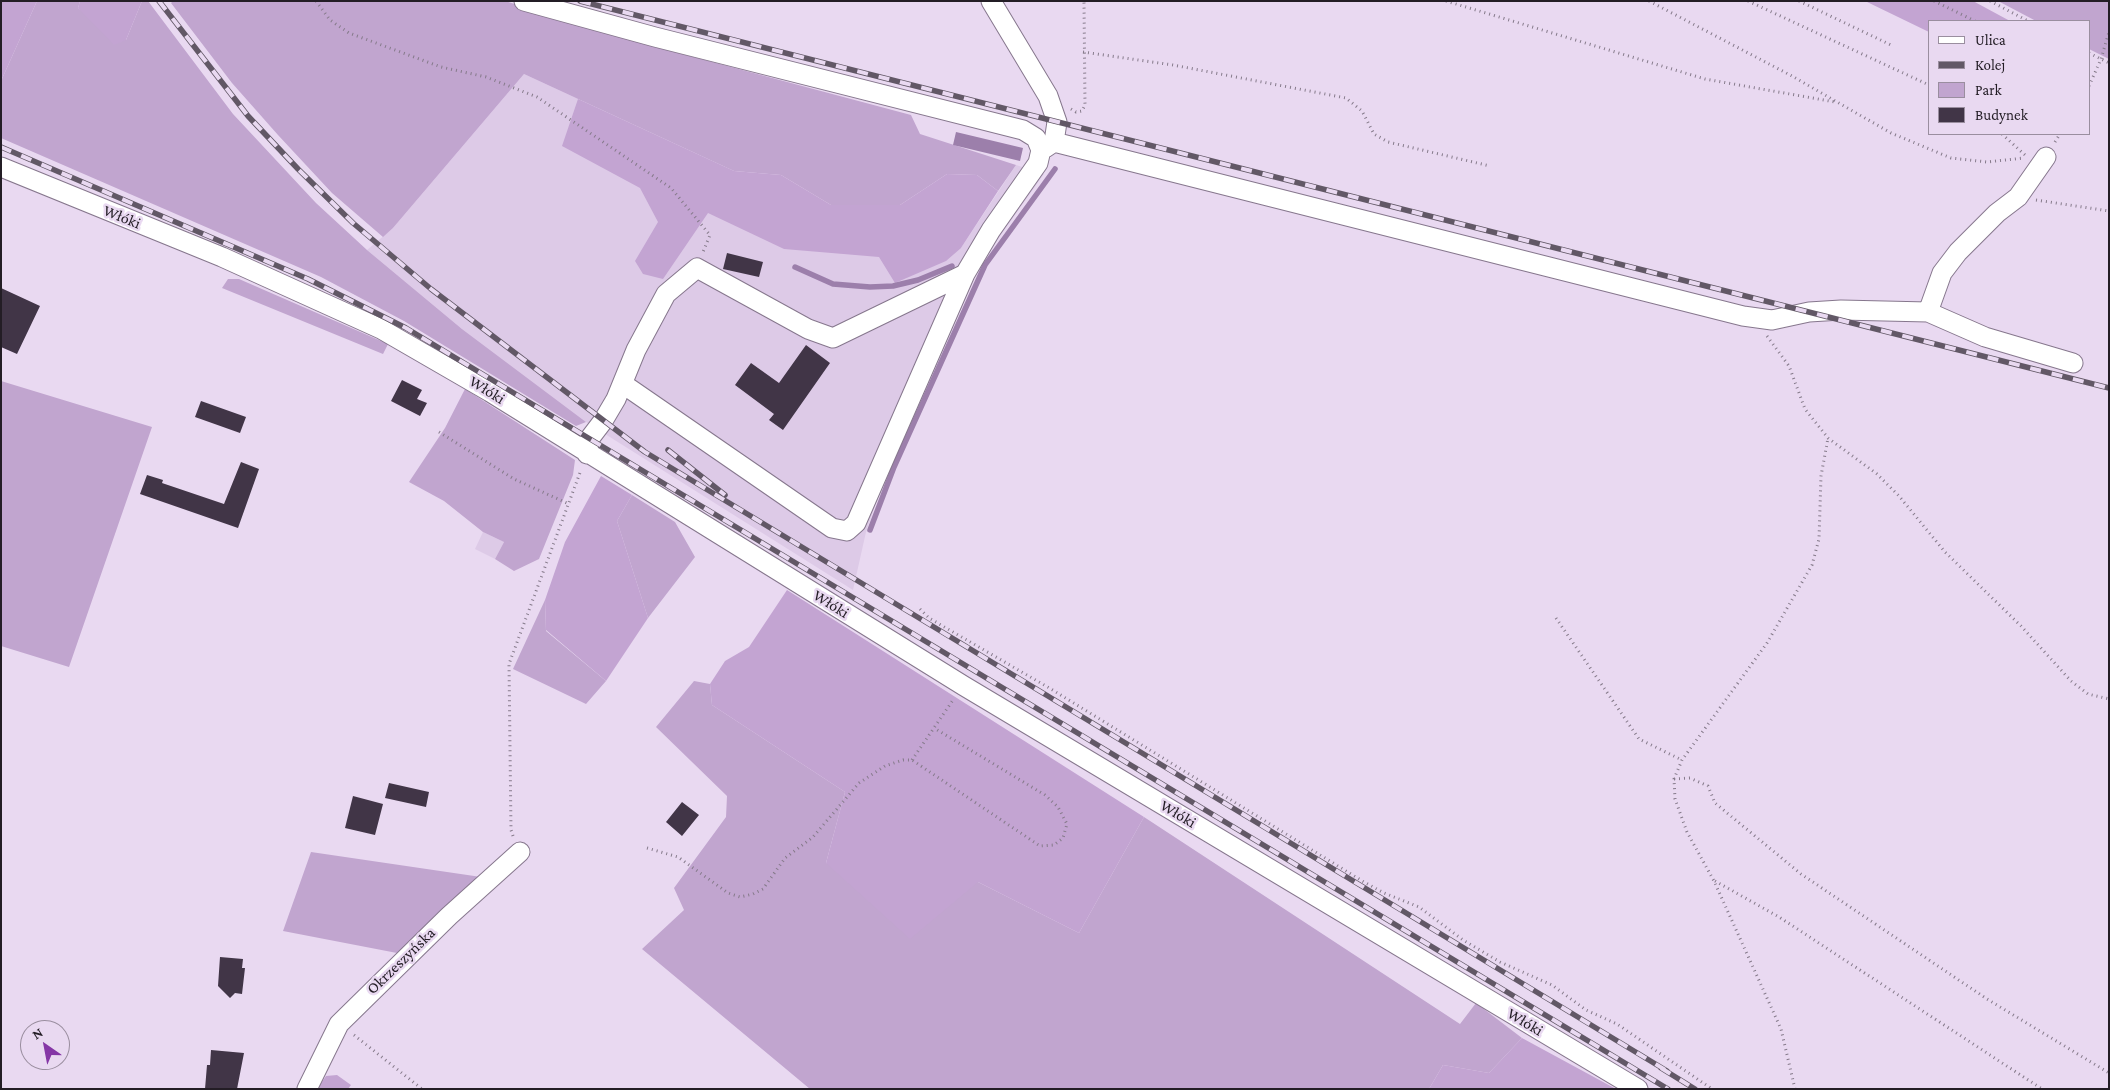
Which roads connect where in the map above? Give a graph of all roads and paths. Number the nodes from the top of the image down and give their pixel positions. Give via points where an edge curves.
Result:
1 (316, 1) edge
2 (524, 1) edge
3 (991, 1) edge
4 (1084, 1) edge
5 (1446, 1) edge
6 (1649, 1) edge
7 (1748, 1) edge
8 (1799, 1) edge
9 (1934, 1) edge
10 (1990, 1) edge
11 (1973, 20) edge
12 (2026, 20) edge
13 (2109, 32) edge
14 (1891, 45) dead end
15 (1083, 52) junction
16 (2090, 53) edge
17 (2101, 59) junction
18 (2109, 63) edge
19 (1928, 84) edge
20 (2090, 84) edge
21 (1048, 96) junction
22 (1838, 102) junction
23 (2003, 135) edge
24 (1048, 146) junction
25 (2046, 157) dead end
26 (1490, 166) dead end
27 (1, 167) edge
28 (2018, 197) junction
29 (2109, 211) edge
30 (697, 268) junction
31 (965, 274) junction
32 (1928, 312) junction
33 (1753, 318) junction
34 (2073, 364) dead end
35 (623, 384) junction
36 (439, 432) dead end
37 (1828, 438) junction
38 (587, 454) junction
39 (569, 504) junction
40 (920, 608) dead end
41 (1556, 618) dead end
42 (964, 686) junction
43 (2109, 699) edge
44 (934, 728) junction
45 (912, 760) junction
46 (1682, 760) junction
47 (1674, 779) junction
48 (647, 848) dead end
49 (520, 852) joint
50 (1714, 881) junction
51 (340, 1024) junction
52 (2109, 1074) edge
53 (307, 1089) edge
54 (422, 1089) edge
55 (1638, 1089) edge
56 (1712, 1089) edge
57 (1795, 1089) edge
58 (2042, 1089) edge

1 - 30 path via 330,20 349,33 441,67 486,77 537,97 671,188 710,235
2 - 24 street via 1023,130
3 - 21 street
4 - 15 path
5 - 22 path via 1706,79
6 - 22 path
7 - 19 path
8 - 14 path
9 - 11 path
10 - 12 path
13 - 17 path
15 - 21 path via 1085,105 1082,111 1076,112
15 - 26 path via 1173,65 1346,98 1362,111 1374,134 1388,142
16 - 17 path
17 - 18 path
17 - 20 path
21 - 24 street via 1057,122
22 - 23 path via 1892,134 1950,158 1988,162 2028,158
24 - 31 street
24 - 33 street
25 - 28 street
27 - 38 street, Włóki via 222,257 363,320 475,383
28 - 29 path
28 - 32 street via 1958,252 1942,273
30 - 31 street via 808,329 834,338
30 - 35 street via 666,294 636,350
31 - 35 street via 856,522 847,531 832,528
32 - 33 street via 1841,310 1809,312 1772,320
32 - 34 street via 1985,337
33 - 37 path via 1789,366 1805,409
35 - 38 street via 590,438
36 - 39 path via 514,479
37 - 43 path via 1877,474 1945,552 2021,626 2071,681 2088,694
37 - 46 path via 1821,476 1819,539 1812,565 1766,643
38 - 39 path
38 - 42 street, Włóki
39 - 49 path via 509,664 511,830
40 - 56 path via 929,618 1051,689 1364,882 1419,907 1500,962 1552,985 1586,1010 1617,1024
41 - 46 path via 1639,738
42 - 44 path
42 - 55 street, Włóki
44 - 45 path
44 - 45 path via 1045,795 1058,807 1067,824 1063,838 1054,845 1040,846
45 - 48 path via 885,766 859,783 813,837 785,858 762,888 753,894 740,897 728,893 678,857
46 - 47 path
47 - 50 path via 1675,799 1687,832
47 - 52 path via 1690,778 1708,786 1716,803 1801,874 1987,999
49 - 51 street, Okrzeszyńska via 442,922
50 - 57 path via 1781,1029
50 - 58 path via 1778,917
51 - 53 street, Okrzeszyńska
51 - 54 path

